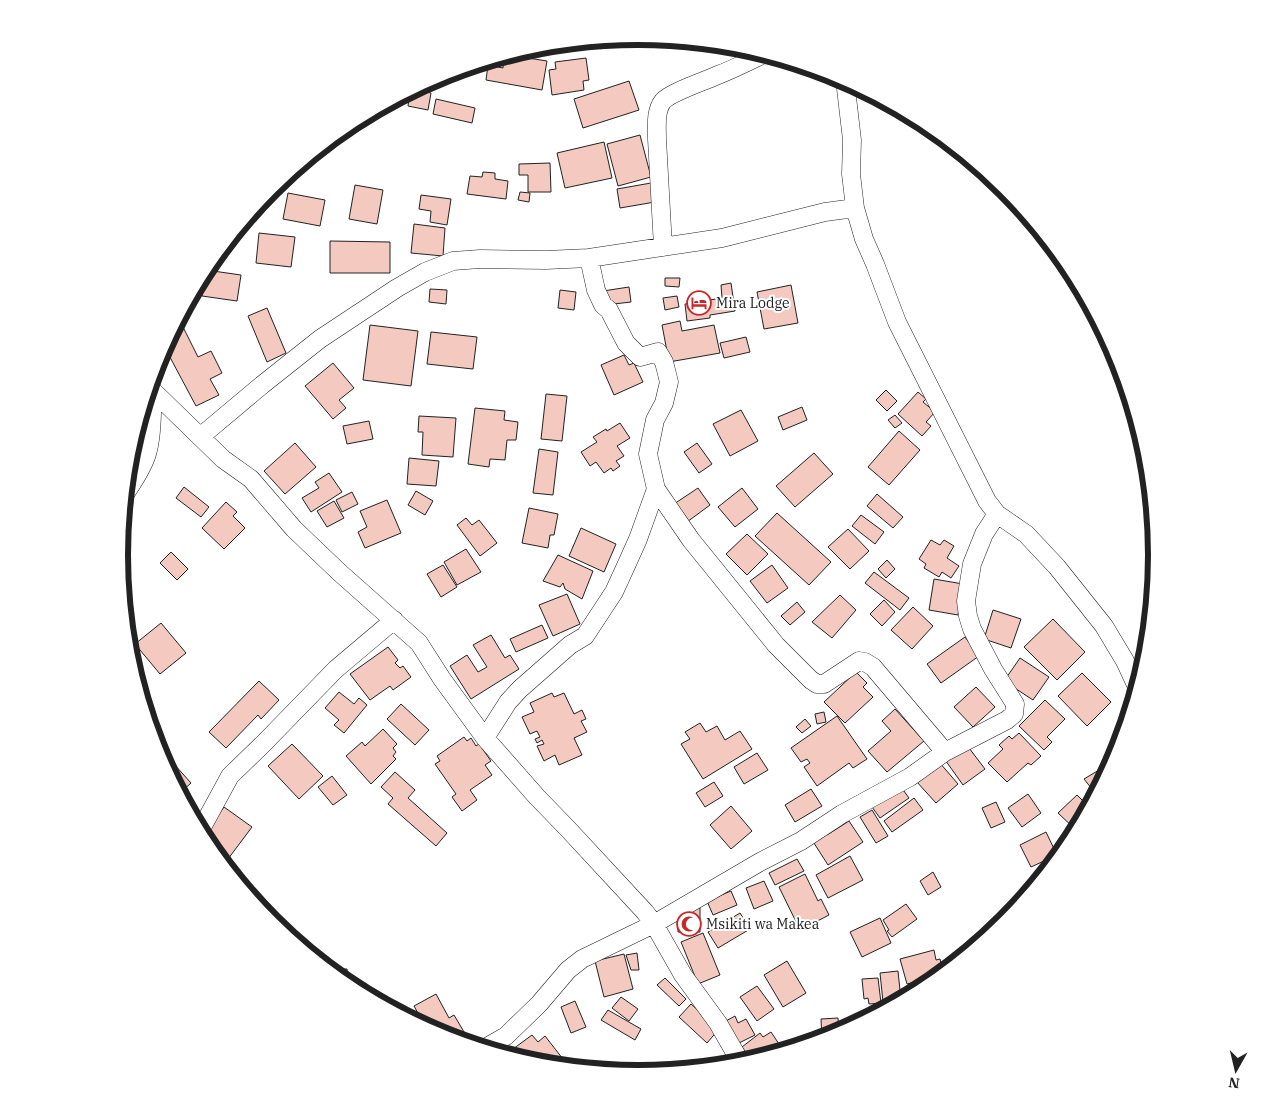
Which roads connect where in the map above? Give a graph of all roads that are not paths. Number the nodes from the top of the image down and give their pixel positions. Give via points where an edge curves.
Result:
1 (754, 59) edge
2 (846, 90) edge
3 (854, 208) junction
4 (663, 247) junction
5 (589, 258) junction
6 (155, 392) edge
7 (151, 405) edge
8 (200, 437) junction
9 (133, 481) edge
10 (656, 489) junction
11 (998, 514) junction
12 (394, 620) junction
13 (1133, 679) edge
14 (486, 738) junction
15 (945, 752) junction
16 (204, 823) edge
17 (654, 924) junction
18 (492, 1044) edge
19 (736, 1055) edge

1 - 4 street via 671,95 660,105 657,139
2 - 3 street via 852,140
3 - 4 street via 816,214 722,238
3 - 11 street via 898,322 986,501
4 - 5 street
5 - 8 street via 465,260 425,272 320,339
5 - 10 street via 596,290 626,343 640,356 658,352 664,362 669,382 664,403 655,420 648,454
6 - 8 street
7 - 9 street via 150,448
8 - 12 street via 251,479 294,530
10 - 14 street via 625,568 597,619 585,636 570,645 520,689
10 - 15 street via 691,540 776,646 811,680 824,684 859,661 865,662 873,667
11 - 13 street via 1026,534 1057,567 1104,626
11 - 15 street via 984,534 972,564 966,601 972,629 1016,704 1014,714
12 - 14 street via 419,643
12 - 16 street via 336,669 230,776
14 - 17 street
15 - 17 street via 910,777
17 - 18 street via 582,959 506,1036
17 - 19 street

